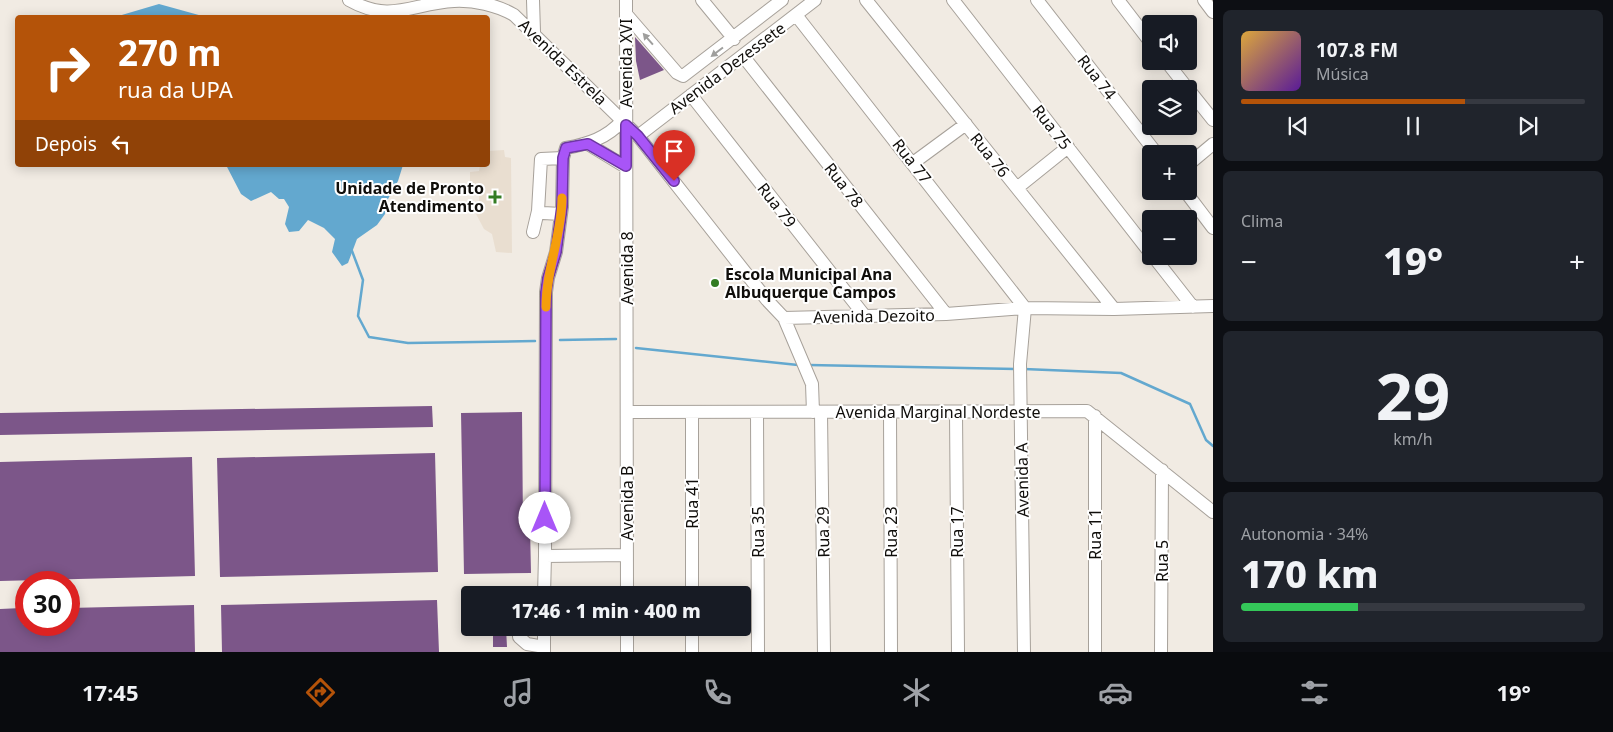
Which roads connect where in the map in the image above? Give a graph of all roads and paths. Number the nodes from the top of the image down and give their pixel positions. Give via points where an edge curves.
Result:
1 (348, 0) edge
2 (454, 0) edge
3 (533, 0) edge
4 (626, 0) edge
5 (702, 0) edge
6 (782, 0) edge
7 (815, 0) edge
8 (866, 0) edge
9 (953, 0) edge
10 (1037, 0) edge
11 (1204, 0) edge
12 (1121, 1) edge
13 (506, 5) edge
14 (394, 6) edge
15 (1213, 12) edge
16 (626, 14) junction
17 (796, 15) junction
18 (1142, 30) edge
19 (534, 32) junction
20 (734, 39) junction
21 (743, 56) junction
22 (1173, 70) edge
23 (1181, 80) edge
24 (691, 96) junction
25 (1197, 100) edge
26 (1213, 120) edge
27 (624, 123) junction
28 (966, 124) junction
29 (638, 136) junction
30 (588, 144) junction
31 (1213, 144) edge
32 (1149, 145) edge
33 (1068, 147) junction
34 (1197, 157) edge
35 (563, 158) junction
36 (913, 162) junction
37 (626, 166) junction
38 (1017, 188) junction
39 (1192, 200) edge
40 (538, 210) junction
41 (561, 214) junction
42 (1213, 228) edge
43 (533, 232) dead end
44 (1142, 242) edge
45 (1160, 265) edge
46 (1213, 306) edge
47 (1193, 307) junction
48 (1025, 308) junction
49 (1114, 309) junction
50 (946, 314) junction
51 (864, 315) junction
52 (784, 318) junction
53 (627, 412) junction
54 (692, 412) junction
55 (757, 412) junction
56 (817, 412) junction
57 (890, 412) junction
58 (956, 413) junction
59 (1021, 413) junction
60 (1095, 416) junction
61 (1162, 470) junction
62 (1213, 512) edge
63 (545, 556) junction
64 (627, 556) junction
65 (544, 586) edge
66 (627, 586) edge
67 (692, 586) edge
68 (519, 636) edge
69 (544, 636) edge
70 (627, 636) edge
71 (692, 636) edge
72 (544, 650) edge
73 (627, 652) edge
74 (692, 652) edge
75 (758, 652) edge
76 (824, 652) edge
77 (891, 652) edge
78 (958, 652) edge
79 (1024, 652) edge
80 (1095, 652) edge
81 (1161, 652) edge

1 - 14 street, Avenida Estrela via 372,10
2 - 13 street, Avenida Estrela
2 - 14 street, Avenida Estrela
3 - 19 street
4 - 16 street, Avenida XVI
5 - 20 street
6 - 20 street, Avenida Dezessete
7 - 17 street, Avenida Dezessete
8 - 28 street, Rua 76
9 - 33 street, Rua 75
10 - 32 street, Rua 74
11 - 15 street
12 - 18 street
13 - 19 street, Avenida Estrela
20 -> 16 street, Avenida Dezessete via 683,76
16 - 27 street, Avenida XVI
17 - 21 street, Avenida Dezessete
17 - 36 street, Rua 77
19 - 27 street, Avenida Estrela
21 - 24 street, Avenida Dezessete
21 - 50 street, Rua 78
22 - 23 street
24 - 29 street, Avenida Dezessete
24 - 51 street, Rua 79
25 - 26 street
27 - 29 street
27 - 30 street via 612,133
27 - 37 street, Avenida 8
28 - 36 street
28 - 38 street, Rua 76
29 - 52 street
30 - 35 street via 566,148
30 - 37 street
31 - 34 street
33 - 38 street
33 - 44 street, Rua 75
35 - 40 street via 541,160
35 - 41 street
36 - 48 street, Rua 77
37 - 53 street, Avenida 8
38 - 49 street, Rua 76
39 - 42 street
40 - 41 street
40 - 43 street
41 - 63 street via 546,292
45 - 47 street, Rua 75
46 - 47 street, Avenida Dezoito
47 - 49 street, Avenida Dezoito
48 - 49 street, Avenida Dezoito
48 - 50 street, Avenida Dezoito
48 - 59 street, Avenida A via 1020,369
50 - 51 street, Avenida Dezoito
51 - 52 street, Avenida Dezoito
52 - 56 street, Rua 29 via 812,384
53 - 54 street, Avenida Marginal Nordeste
53 - 64 street, Avenida B
54 - 55 street, Avenida Marginal Nordeste
54 - 67 street, Rua 41
55 - 56 street, Avenida Marginal Nordeste
55 - 75 street, Rua 35
56 - 57 street, Avenida Marginal Nordeste
56 - 76 street, Rua 29
57 - 58 street, Avenida Marginal Nordeste
57 - 77 street, Rua 23
58 - 59 street, Avenida Marginal Nordeste
58 - 78 street, Rua 17
59 - 60 street, Avenida Marginal Nordeste via 1079,410
59 - 79 street, Avenida A
60 - 61 street, Avenida Marginal Nordeste
60 - 80 street, Rua 11
61 - 62 street, Avenida Marginal Nordeste
61 - 81 street, Rua 5
63 - 64 street
63 - 65 street
64 - 66 street, Avenida B
68 - 72 street via 524,643
69 - 72 street
70 - 73 street
71 - 74 street

